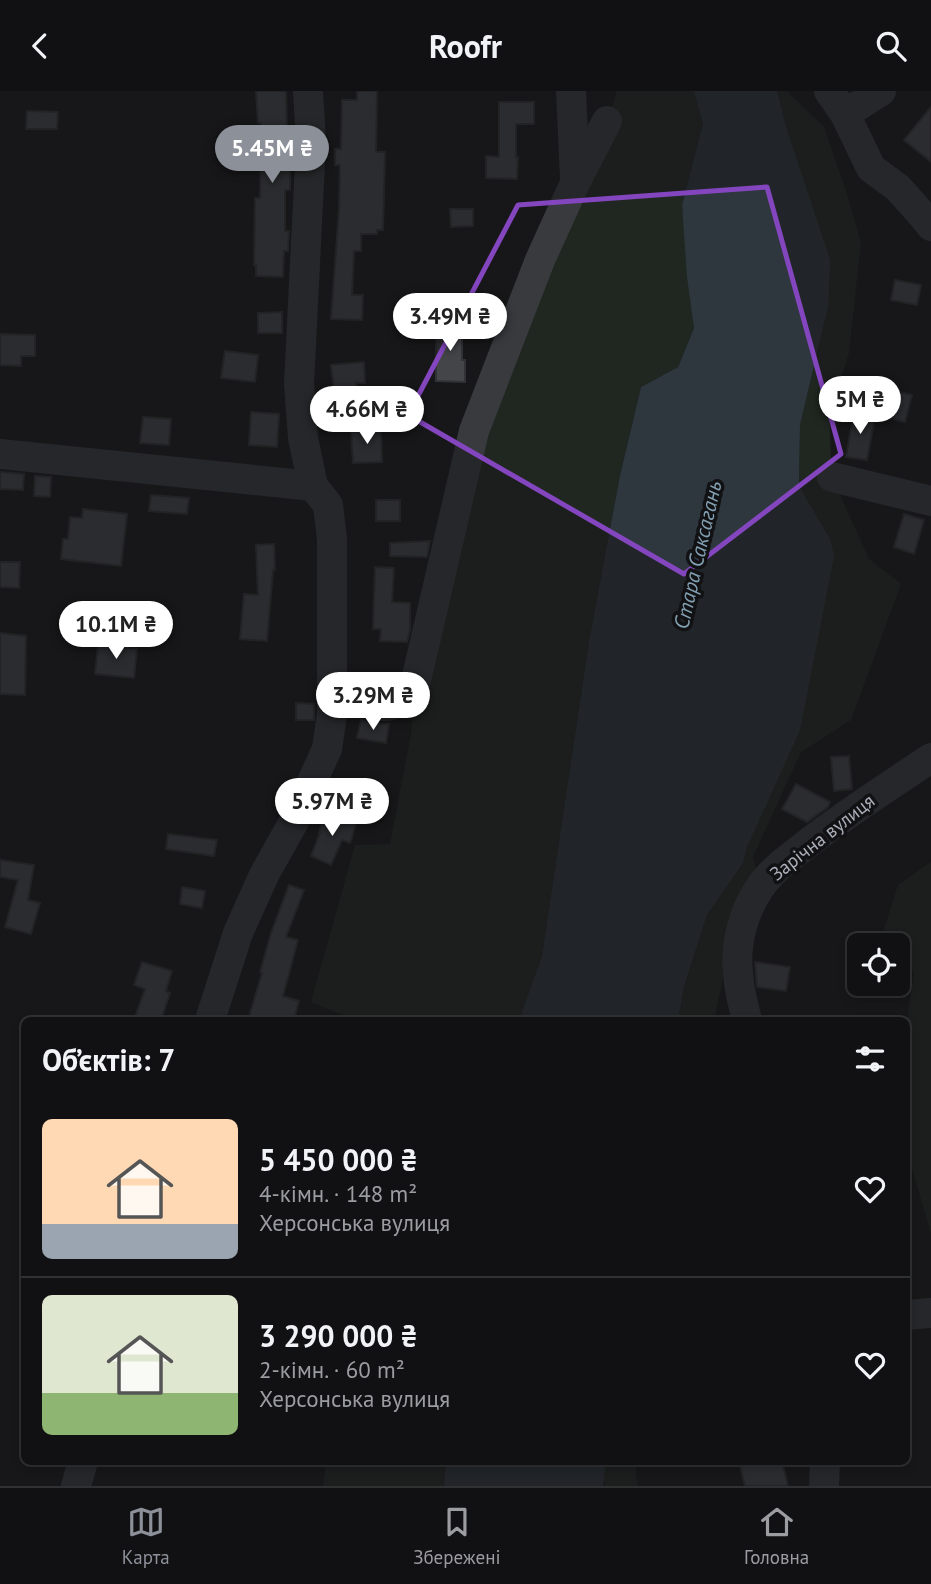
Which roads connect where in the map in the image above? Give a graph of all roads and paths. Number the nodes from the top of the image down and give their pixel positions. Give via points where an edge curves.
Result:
1 (308, 91) edge
2 (571, 91) edge
3 (881, 91) edge
4 (837, 102) edge
5 (607, 121) dead end
6 (575, 183) junction
7 (931, 226) edge
8 (0, 454) edge
9 (832, 477) dead end
10 (313, 487) junction
11 (931, 501) edge
12 (332, 689) junction
13 (931, 758) edge
14 (211, 1017) edge
15 (746, 1017) edge
16 (931, 1313) edge
17 (910, 1315) edge
18 (82, 1465) edge
19 (825, 1465) edge
20 (76, 1486) edge
21 (824, 1486) edge

1 - 10 street via 311,142 299,384
2 - 6 street
3 - 4 street
4 - 7 street via 871,168 898,188
5 - 6 street
6 - 12 street via 474,431 414,689 398,704 387,706 365,704
8 - 10 street
9 - 11 street
10 - 12 street via 328,505 332,539
12 - 14 street via 327,749 238,933
13 - 15 street, Зарічна вулиця via 842,817 773,871 758,890 745,918 738,956
16 - 17 street
18 - 20 street
19 - 21 street

